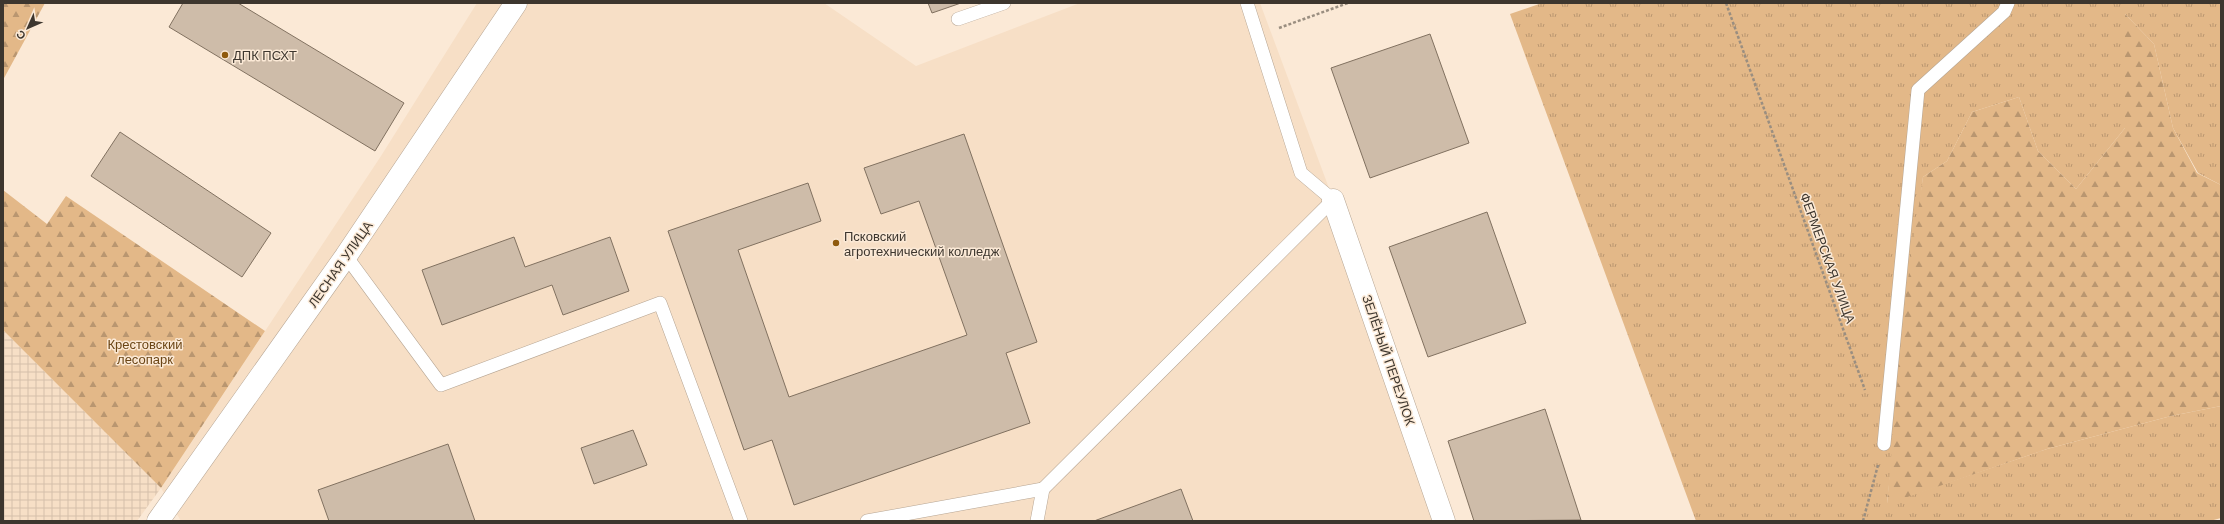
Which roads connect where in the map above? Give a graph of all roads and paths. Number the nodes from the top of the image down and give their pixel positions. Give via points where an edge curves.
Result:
1 (516, 3) edge
2 (1004, 3) edge
3 (1247, 3) edge
4 (1348, 3) edge
5 (1726, 3) edge
6 (2008, 3) edge
7 (958, 19) dead end
8 (1258, 35) junction
9 (1333, 200) junction
10 (346, 256) junction
11 (1865, 391) dead end
12 (1884, 444) joint
13 (1043, 489) junction
14 (158, 521) edge
15 (741, 521) edge
16 (867, 521) edge
17 (1037, 521) edge
18 (1444, 521) edge
19 (1863, 521) edge

1 - 10 street, ЛЕСНАЯ УЛИЦА
2 - 7 lane
3 - 8 lane
4 - 8 path
5 - 11 path, ФЕРМЕРСКАЯ УЛИЦА
6 - 12 lane via 2004,12 1918,90
8 - 9 lane via 1301,173
9 - 13 lane
9 - 18 street, ЗЕЛЁНЫЙ ПЕРЕУЛОК
10 - 14 street, ЛЕСНАЯ УЛИЦА
10 - 15 lane via 441,385 660,303
12 - 19 path
13 - 16 lane
13 - 17 lane

